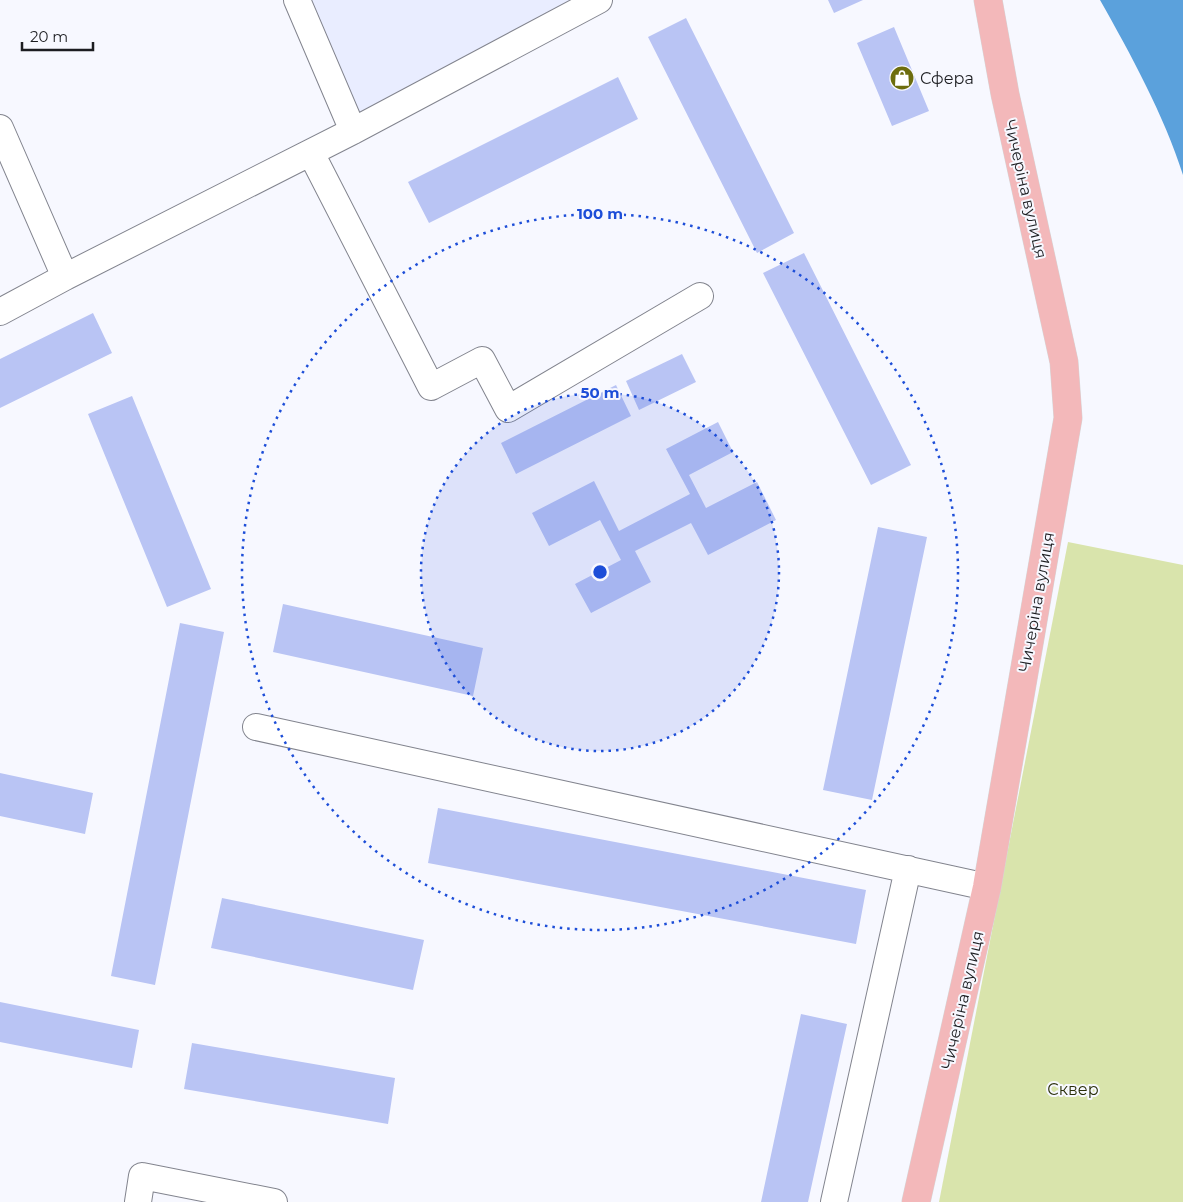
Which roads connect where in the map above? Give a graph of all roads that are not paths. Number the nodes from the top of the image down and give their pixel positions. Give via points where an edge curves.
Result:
1 (298, 0) edge
2 (598, 0) edge
3 (988, 0) edge
4 (0, 128) edge
5 (353, 132) junction
6 (311, 153) junction
7 (65, 277) junction
8 (700, 296) dead end
9 (0, 312) edge
10 (256, 727) dead end
11 (908, 870) junction
12 (987, 887) junction
13 (138, 1202) edge
14 (274, 1202) edge
15 (834, 1202) edge
16 (916, 1202) edge

1 - 5 street
2 - 5 street
3 - 12 main road, Чичеріна вулиця via 1005,94 1064,362 1068,418
4 - 7 street
5 - 6 street
6 - 7 street
6 - 8 street via 431,387 482,360 508,409
7 - 9 street
10 - 11 street
11 - 12 street
11 - 15 street
12 - 16 main road, Чичеріна вулиця
13 - 14 street via 142,1176

